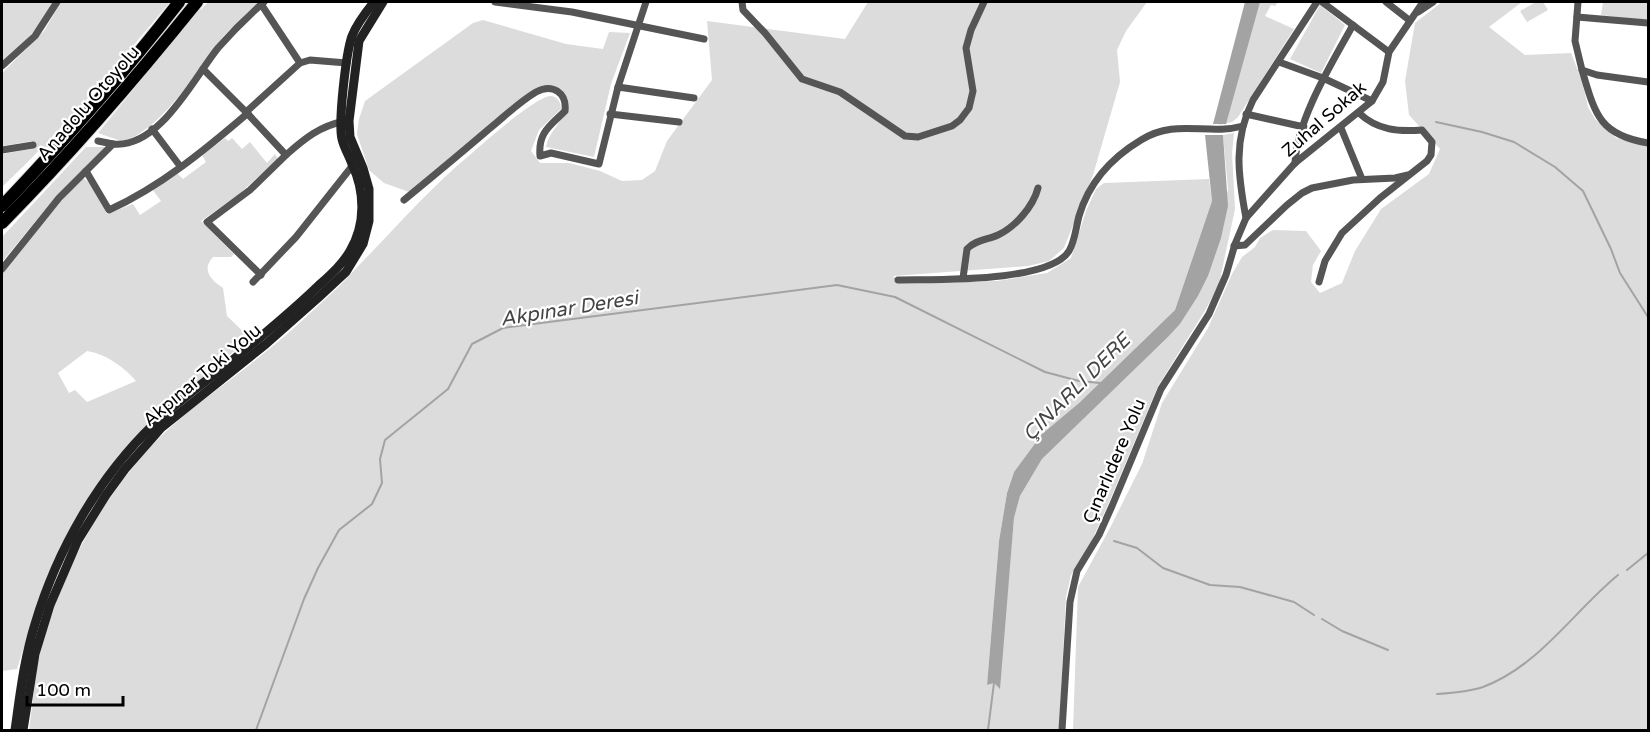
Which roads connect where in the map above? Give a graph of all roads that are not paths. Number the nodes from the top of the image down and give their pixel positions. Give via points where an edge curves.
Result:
1 (57, 2) edge
2 (179, 2) edge
3 (197, 2) edge
4 (495, 2) edge
5 (646, 2) edge
6 (742, 2) edge
7 (984, 2) edge
8 (1317, 2) edge
9 (1322, 2) edge
10 (1386, 2) edge
11 (1423, 2) edge
12 (1433, 2) edge
13 (1578, 2) edge
14 (262, 3) edge
15 (374, 4) edge
16 (1411, 17) junction
17 (1577, 17) junction
18 (1648, 23) edge
19 (1353, 25) junction
20 (637, 26) junction
21 (704, 39) dead end
22 (1389, 52) junction
23 (1279, 62) junction
24 (300, 63) junction
25 (347, 63) junction
26 (2, 66) edge
27 (203, 69) junction
28 (1582, 70) junction
29 (1323, 78) junction
30 (1648, 82) edge
31 (618, 87) junction
32 (694, 98) dead end
33 (1372, 101) junction
34 (247, 113) junction
35 (1359, 113) junction
36 (610, 114) junction
37 (1246, 114) junction
38 (345, 121) junction
39 (679, 122) dead end
40 (1243, 126) junction
41 (1304, 126) junction
42 (1341, 128) junction
43 (152, 129) junction
44 (98, 141) dead end
45 (1648, 143) edge
46 (113, 144) junction
47 (33, 145) tunnel mouth
48 (2, 150) edge
49 (286, 155) junction
50 (357, 163) junction
51 (1295, 163) junction
52 (180, 166) junction
53 (86, 171) junction
54 (1410, 175) junction
55 (1362, 179) junction
56 (1038, 188) dead end
57 (404, 200) dead end
58 (2, 206) edge
59 (1246, 218) junction
60 (2, 224) edge
61 (1234, 246) junction
62 (2, 269) edge
63 (261, 275) junction
64 (963, 278) junction
65 (898, 280) dead end
66 (253, 282) dead end
67 (1319, 282) dead end
68 (15, 730) edge
69 (23, 730) edge
70 (1062, 730) edge

1 - 26 street via 35,36
2 - 58 highway, Anadolu Otoyolu via 106,92
3 - 60 highway, Anadolu Otoyolu via 115,101
4 - 20 street
5 - 20 street
6 - 7 street via 743,10 802,79 840,92 905,136 918,137 952,126 969,108 974,91 966,48
8 - 23 street
9 - 19 street
10 - 16 street
11 - 16 street, Zuhal Sokak
12 - 16 street
13 - 17 street
14 - 24 street
14 - 27 street
15 - 25 main road via 352,35
15 - 38 main road via 359,41
16 - 22 street, Zuhal Sokak
17 - 18 street
17 - 28 street via 1575,48
19 - 22 street
19 - 29 street
20 - 21 street
20 - 31 street
22 - 33 street, Zuhal Sokak via 1380,89
23 - 29 street
23 - 37 street
24 - 25 street
24 - 34 street
25 - 38 main road
27 - 34 street
27 - 43 street via 169,114
28 - 30 street
28 - 45 street via 1592,105 1605,124 1629,140
29 - 33 street
29 - 41 street
31 - 32 street
31 - 36 street
33 - 35 street, Zuhal Sokak
34 - 49 street
34 - 52 street
35 - 42 street, Zuhal Sokak
35 - 54 street via 1381,127 1422,130 1429,137 1431,155
36 - 39 street
36 - 57 street via 599,164 550,153 540,156 539,142 565,111 566,101 563,94 553,90 538,91
37 - 40 street
37 - 41 street
38 - 49 street via 310,134
38 - 50 main road via 342,139
40 - 59 street via 1237,164
40 - 64 street via 1223,130 1171,129 1142,139 1098,177 1083,203 1072,245 1063,258 1029,273
41 - 51 street
42 - 51 street, Zuhal Sokak
42 - 55 street
43 - 46 street via 134,142
43 - 52 street
44 - 46 street
46 - 53 street
47 - 48 street
49 - 63 street via 250,190 207,222
50 - 63 street
50 - 68 main road, Akpınar Toki Yolu via 362,216 355,241 342,263 259,339 154,424 113,470 83,515 57,562 35,624
50 - 69 main road, Akpınar Toki Yolu via 369,189 370,210 367,232 356,258 266,344 161,428 125,469 87,524 41,631
51 - 59 street, Zuhal Sokak
52 - 53 street via 109,210
53 - 62 street
54 - 55 street
54 - 67 street via 1342,233 1325,261
55 - 61 street via 1321,185 1302,193 1249,242
56 - 64 street via 1012,226 967,249
59 - 61 street, Çınarlıdere Yolu
61 - 70 street, Çınarlıdere Yolu via 1209,314 1161,389 1099,535 1077,571 1070,602
63 - 66 street
64 - 65 street

